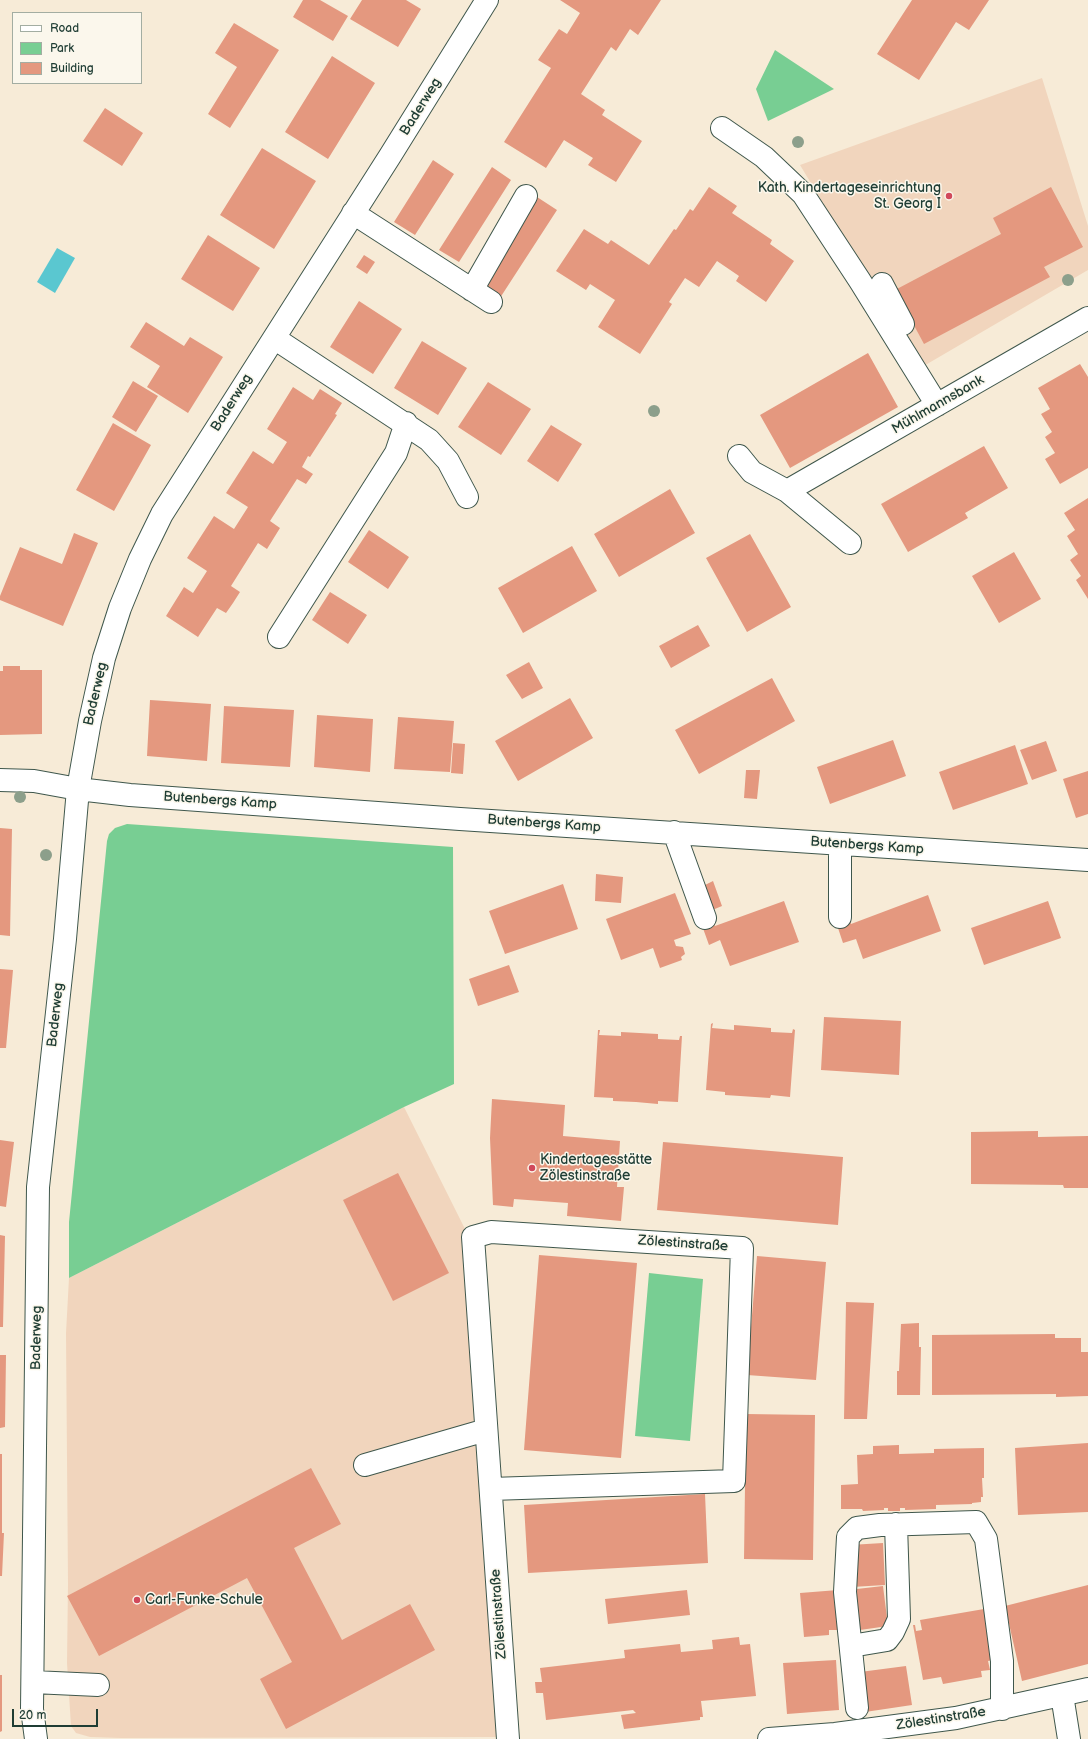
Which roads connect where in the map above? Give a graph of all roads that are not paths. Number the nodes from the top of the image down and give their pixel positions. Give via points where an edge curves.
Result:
1 (487, 0) edge
2 (722, 128) dead end
3 (526, 196) dead end
4 (353, 213) junction
5 (882, 284) dead end
6 (472, 290) junction
7 (490, 302) dead end
8 (1088, 318) edge
9 (274, 338) junction
10 (941, 403) junction
11 (406, 423) junction
12 (739, 456) dead end
13 (787, 491) junction
14 (467, 497) dead end
15 (850, 543) dead end
16 (279, 637) dead end
17 (0, 780) edge
18 (78, 789) junction
19 (674, 832) junction
20 (840, 844) junction
21 (1088, 860) edge
22 (840, 917) dead end
23 (705, 918) dead end
24 (486, 1430) junction
25 (365, 1465) dead end
26 (491, 1489) junction
27 (896, 1524) junction
28 (851, 1646) junction
29 (33, 1682) junction
30 (98, 1685) dead end
31 (1088, 1689) edge
32 (1062, 1695) junction
33 (857, 1708) dead end
34 (1002, 1709) junction
35 (836, 1736) edge
36 (36, 1739) edge
37 (508, 1739) edge
38 (769, 1739) edge
39 (1069, 1739) edge

1 - 4 street, Baderweg
2 - 10 street via 764,158 803,194
3 - 6 street
4 - 6 street
4 - 9 street, Baderweg
5 - 10 street
6 - 7 street
8 - 10 street, Mühlmannsbank
9 - 11 street
9 - 18 street, Baderweg via 162,514 140,559 120,608 104,658
10 - 13 street, Mühlmannsbank
11 - 14 street via 430,440 448,461
11 - 16 street via 396,453
12 - 13 street via 752,472
13 - 15 street
17 - 18 street, Butenbergs Kamp via 34,781
18 - 19 street, Butenbergs Kamp
18 - 29 street, Baderweg via 66,931 38,1187
19 - 20 street, Butenbergs Kamp
19 - 23 street
20 - 21 street, Butenbergs Kamp
20 - 22 street
24 - 25 street
24 - 26 street, Zölestinstraße
24 - 26 street, Zölestinstraße via 473,1237 491,1232 742,1248 734,1481
26 - 37 street, Zölestinstraße
27 - 28 street via 899,1619 887,1640
27 - 28 street via 857,1528 848,1536 845,1592
27 - 34 street via 976,1522 986,1539 1002,1661
28 - 33 street
29 - 30 street
29 - 36 street, Baderweg via 33,1721
31 - 32 street, Zölestinstraße
32 - 34 street, Zölestinstraße
32 - 39 street
34 - 35 street, Zölestinstraße
35 - 38 street, Zölestinstraße

